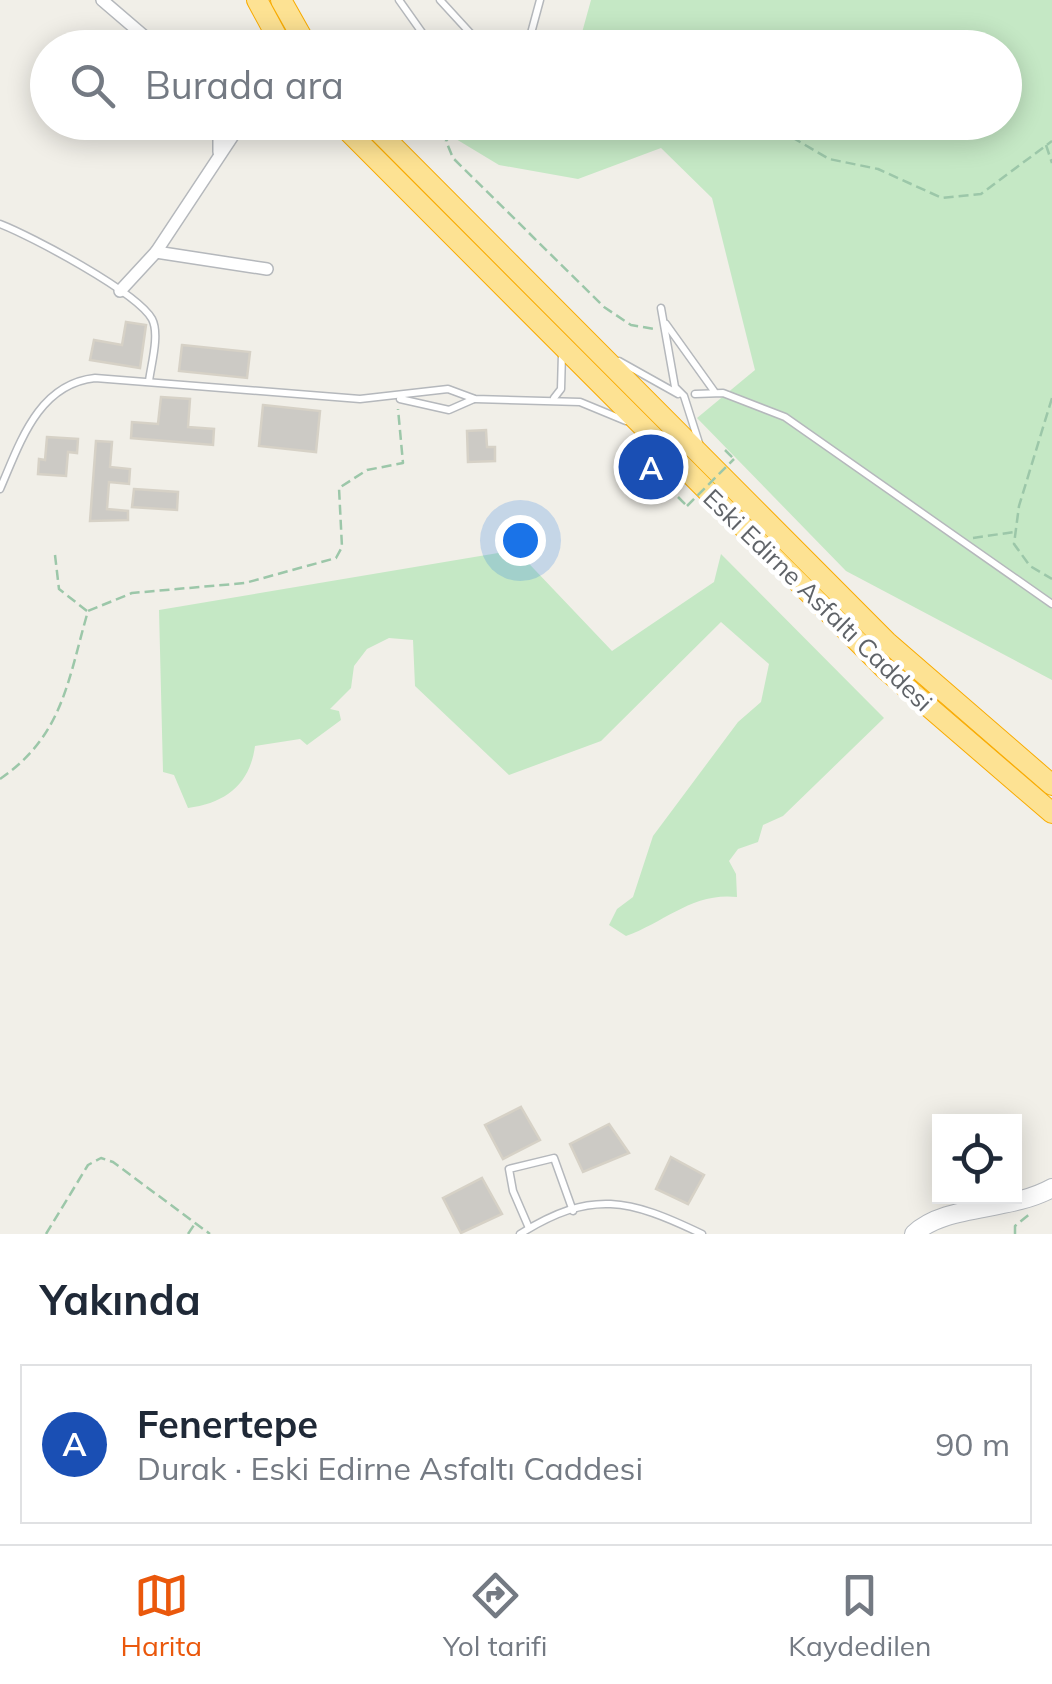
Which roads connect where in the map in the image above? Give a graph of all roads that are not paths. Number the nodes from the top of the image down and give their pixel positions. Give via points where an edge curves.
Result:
1 (102, 0) edge
2 (256, 0) edge
3 (281, 0) edge
4 (399, 0) edge
5 (440, 0) edge
6 (540, 0) edge
7 (137, 30) edge
8 (272, 30) edge
9 (298, 30) edge
10 (420, 30) edge
11 (468, 30) edge
12 (532, 30) edge
13 (219, 140) edge
14 (228, 140) edge
15 (357, 140) edge
16 (387, 140) edge
17 (219, 152) junction
18 (0, 224) edge
19 (156, 252) junction
20 (266, 270) dead end
21 (120, 291) junction
22 (661, 308) dead end
23 (666, 326) junction
24 (586, 341) junction
25 (561, 346) junction
26 (149, 381) junction
27 (714, 391) junction
28 (695, 394) dead end
29 (684, 396) junction
30 (396, 398) junction
31 (554, 398) junction
32 (475, 399) junction
33 (649, 434) junction
34 (716, 456) junction
35 (0, 488) edge
36 (1052, 604) edge
37 (1052, 785) edge
38 (1052, 813) edge
39 (1052, 1188) edge
40 (573, 1211) junction
41 (529, 1228) junction
42 (520, 1234) edge
43 (702, 1234) edge
44 (914, 1234) edge

1 - 7 street
2 - 8 highway
3 - 9 highway
4 - 10 lane
5 - 11 lane
6 - 12 lane
13 - 17 street
14 - 17 street
15 - 25 highway, Eski Edirne Asfaltı Caddesi
16 - 24 highway, Eski Edirne Asfaltı Caddesi
17 - 19 street
18 - 21 lane
19 - 20 street
19 - 21 street
21 - 26 lane via 154,324
22 - 23 lane
23 - 27 lane
23 - 29 lane via 674,387
24 - 29 lane
24 - 34 highway, Eski Edirne Asfaltı Caddesi
25 - 31 lane via 563,376
25 - 33 highway, Eski Edirne Asfaltı Caddesi
26 - 30 lane
26 - 35 lane via 96,378 62,389 31,419
27 - 28 lane
27 - 36 lane via 785,417
29 - 34 lane
30 - 32 lane via 448,390
30 - 32 lane via 450,410
31 - 32 lane
31 - 33 lane via 604,410
33 - 38 highway, Eski Edirne Asfaltı Caddesi via 886,670
34 - 37 highway, Eski Edirne Asfaltı Caddesi via 887,642
39 - 44 main road via 1018,1204 943,1217
40 - 41 lane
40 - 41 lane via 554,1158 510,1169
40 - 43 lane via 621,1201
41 - 42 lane

